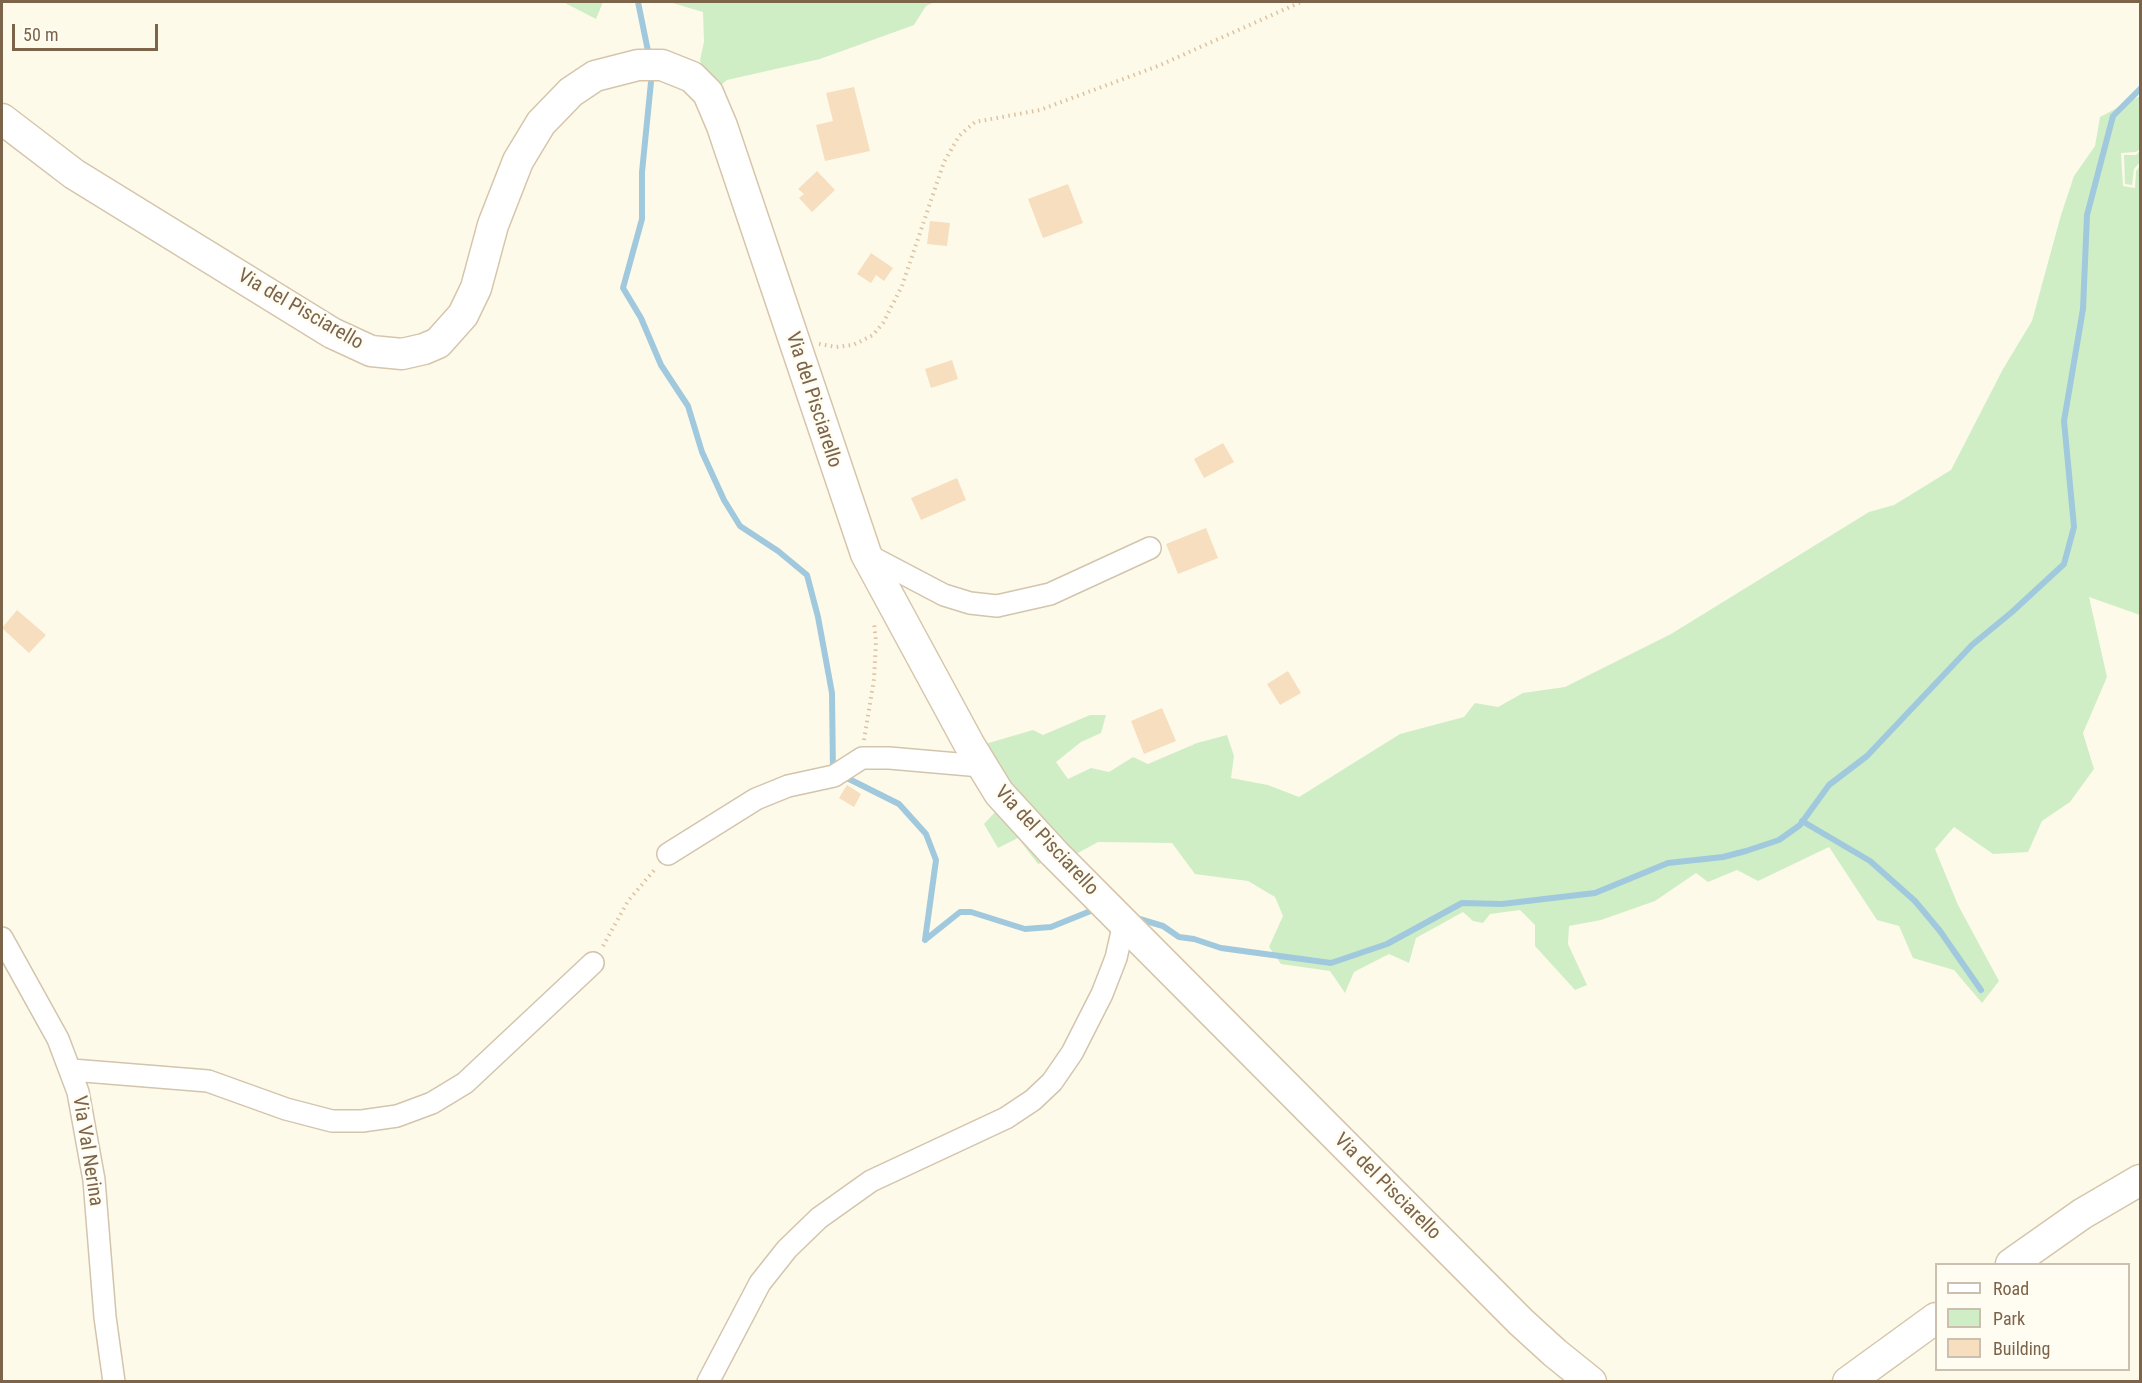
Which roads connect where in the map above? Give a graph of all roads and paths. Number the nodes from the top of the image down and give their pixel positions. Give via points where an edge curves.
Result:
1 (1301, 2) edge
2 (2, 120) edge
3 (789, 329) junction
4 (1150, 548) dead end
5 (866, 554) junction
6 (874, 619) dead end
7 (862, 758) junction
8 (981, 766) junction
9 (668, 854) joint
10 (1124, 923) junction
11 (2, 938) edge
12 (593, 963) joint
13 (72, 1070) junction
14 (2140, 1180) edge
15 (2012, 1263) edge
16 (1935, 1319) edge
17 (114, 1382) edge
18 (708, 1382) edge
19 (1591, 1382) edge
20 (1848, 1382) edge

1 - 3 path via 1158,66 1040,110 975,122 959,136 944,162 902,286 873,335 853,345 836,347 804,339
2 - 3 street, Via del Pisciarello via 74,174 332,333 371,351 402,354 438,343 463,315 479,278 508,182 524,148 542,123 587,80 613,70 646,65 678,70 692,77 711,100
3 - 5 street, Via del Pisciarello
4 - 5 street via 1050,594 997,606 944,595
5 - 8 street, Via del Pisciarello
6 - 7 path via 874,678
7 - 8 street
7 - 9 street via 834,776 788,786 756,799
8 - 10 street, Via del Pisciarello via 1020,818
9 - 12 path via 628,901
10 - 18 street via 1102,994 1072,1053 1052,1082 1006,1118 871,1182 819,1218 760,1283
10 - 19 street, Via del Pisciarello via 1521,1322
11 - 13 street, Via Val Nerina
12 - 13 street via 474,1076 432,1103 397,1116 363,1122 332,1121 208,1081
13 - 17 street, Via Val Nerina via 91,1161
14 - 15 street
16 - 20 street

